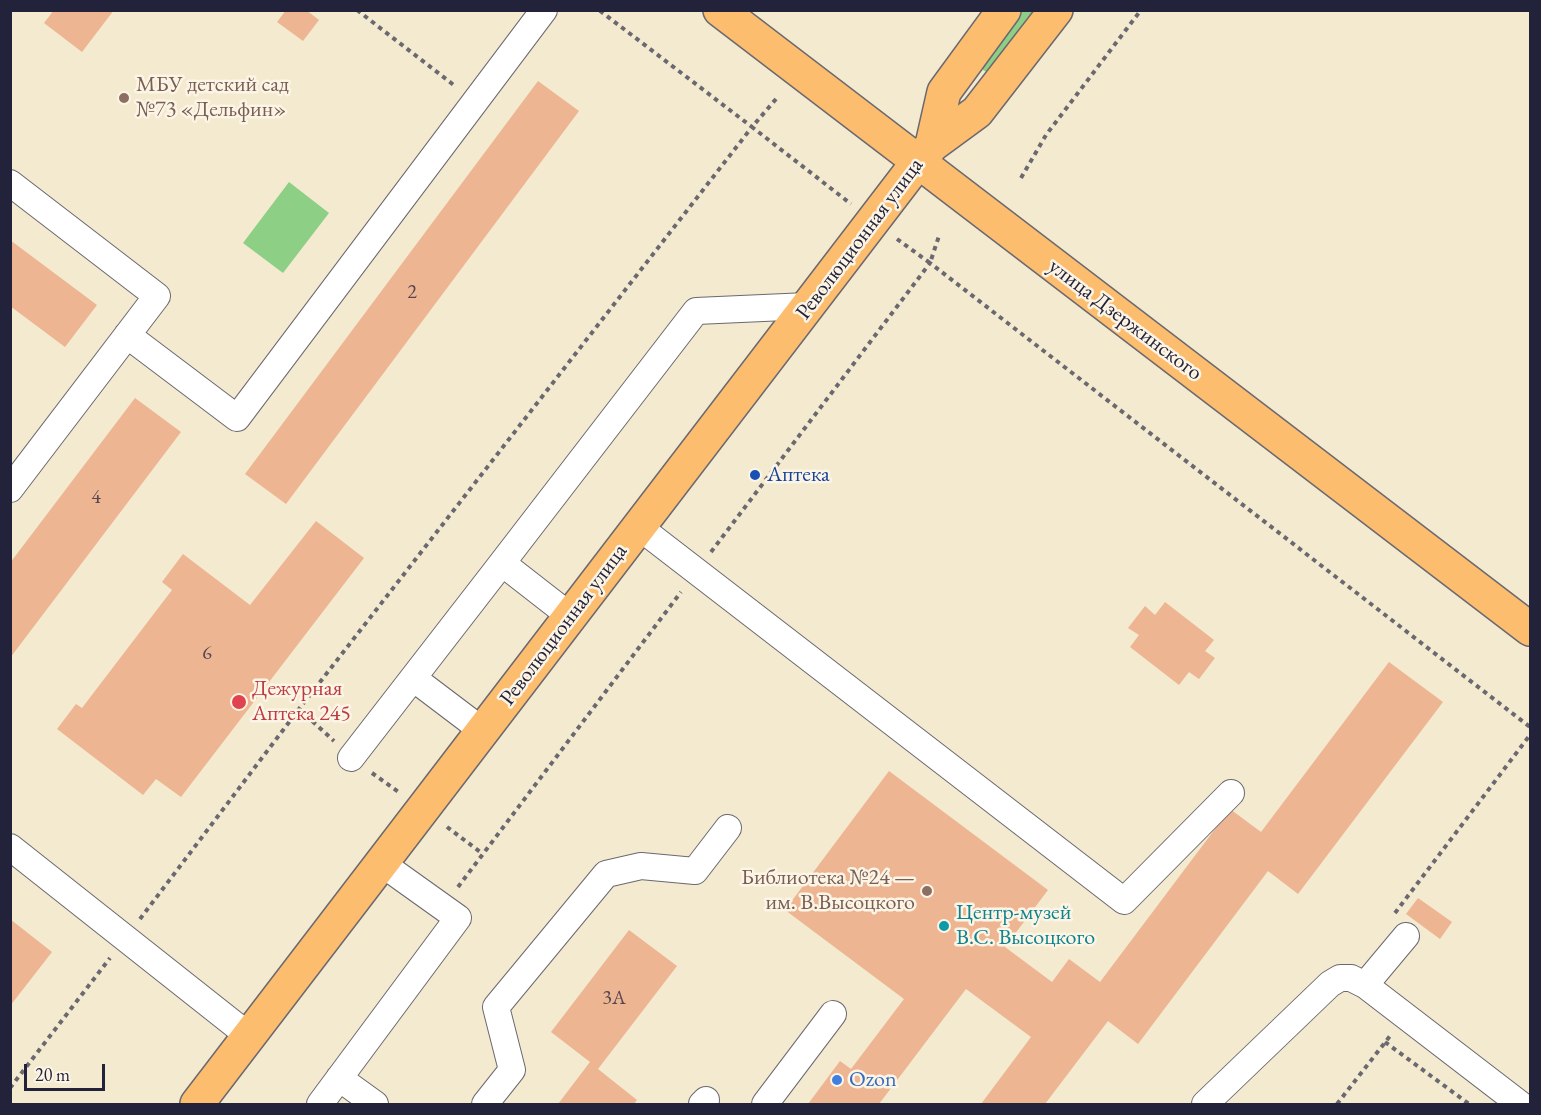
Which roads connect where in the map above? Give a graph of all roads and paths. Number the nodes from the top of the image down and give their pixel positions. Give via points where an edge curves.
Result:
1 (357, 10) edge
2 (544, 10) edge
3 (599, 10) edge
4 (720, 10) edge
5 (1004, 10) edge
6 (1056, 10) edge
7 (1140, 10) edge
8 (776, 99) dead end
9 (475, 102) junction
10 (752, 127) junction
11 (925, 154) junction
12 (1021, 178) dead end
13 (10, 183) edge
14 (873, 221) junction
15 (939, 237) dead end
16 (930, 263) junction
17 (808, 306) junction
18 (127, 335) junction
19 (10, 489) edge
20 (639, 527) junction
21 (502, 563) junction
22 (697, 571) junction
23 (570, 616) junction
24 (1530, 629) edge
25 (413, 678) junction
26 (299, 709) junction
27 (1530, 727) edge
28 (483, 731) junction
29 (1530, 735) edge
30 (351, 758) junction
31 (1231, 793) dead end
32 (423, 810) junction
33 (728, 828) dead end
34 (10, 847) edge
35 (483, 854) junction
36 (381, 863) junction
37 (443, 907) junction
38 (1406, 936) joint
39 (125, 938) junction
40 (1365, 985) junction
41 (833, 1014) dead end
42 (1391, 1035) dead end
43 (249, 1036) junction
44 (1385, 1042) junction
45 (339, 1078) junction
46 (10, 1088) edge
47 (197, 1104) edge
48 (320, 1104) edge
49 (375, 1104) edge
50 (485, 1104) edge
51 (765, 1104) edge
52 (1205, 1104) edge
53 (1337, 1104) edge
54 (1469, 1104) edge
55 (1520, 1104) edge

1 - 9 path
2 - 9 lane
3 - 10 path
4 - 11 main road, улица Дзержинского
5 - 11 main road via 944,92
6 - 11 main road via 977,112
7 - 12 path via 1046,135
8 - 10 path
9 - 18 lane via 237,418
10 - 14 path
10 - 26 path
11 - 14 main road, Революционная улица
11 - 24 main road, улица Дзержинского
13 - 18 lane via 157,296
14 - 16 path
14 - 17 main road, Революционная улица
15 - 16 path
16 - 22 path
16 - 27 path
17 - 20 main road, Революционная улица
17 - 21 lane via 696,311
18 - 19 lane
20 - 22 lane
20 - 23 main road, Революционная улица
21 - 23 lane
21 - 25 lane
22 - 31 lane via 1124,901
22 - 35 path
23 - 28 main road, Революционная улица
25 - 28 lane
25 - 30 lane
26 - 30 path
26 - 39 path
28 - 32 main road, Революционная улица
29 - 38 path via 1389,921
30 - 32 path
32 - 35 path
32 - 36 main road, Революционная улица
33 - 50 lane via 695,871 641,866 606,874 496,1007 512,1070
34 - 39 lane
35 - 37 path
36 - 37 lane
36 - 43 main road, Революционная улица
37 - 45 lane via 458,918
38 - 40 lane
39 - 43 lane
39 - 46 path
40 - 52 lane via 1351,978 1340,978 1330,984
40 - 55 lane
41 - 51 lane
42 - 44 path
43 - 47 main road, Революционная улица
44 - 53 path
44 - 54 path
45 - 48 lane
45 - 49 lane

